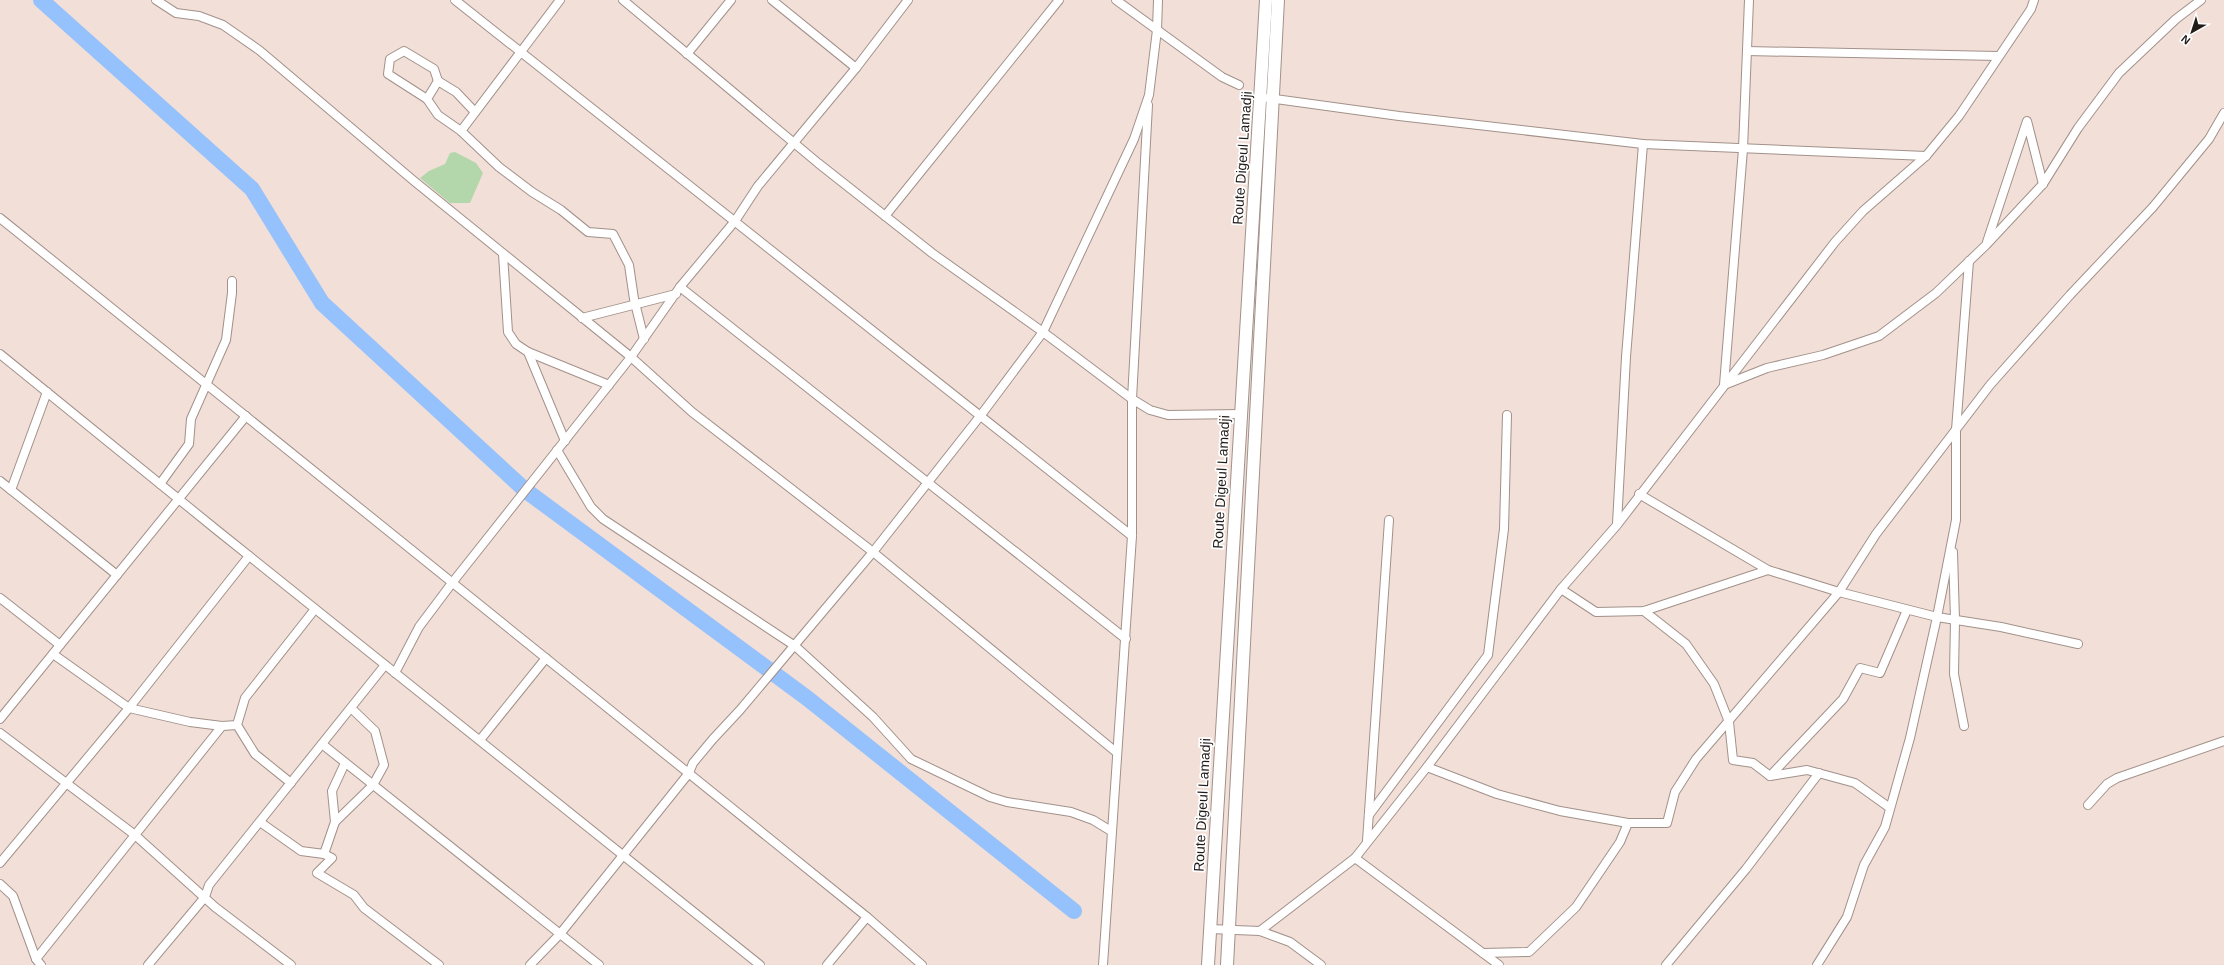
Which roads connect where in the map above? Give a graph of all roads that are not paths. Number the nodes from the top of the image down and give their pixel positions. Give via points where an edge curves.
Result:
1 (156, 0) edge
2 (455, 0) edge
3 (560, 0) edge
4 (623, 0) edge
5 (731, 0) edge
6 (772, 0) edge
7 (908, 0) edge
8 (1059, 0) edge
9 (1116, 0) edge
10 (1158, 0) edge
11 (1266, 0) edge
12 (1278, 0) edge
13 (1749, 0) edge
14 (2034, 0) edge
15 (2201, 0) edge
16 (1157, 30) junction
17 (520, 51) junction
18 (1747, 51) junction
19 (687, 54) junction
20 (1998, 56) junction
21 (856, 68) junction
22 (438, 81) junction
23 (1239, 85) dead end
24 (1148, 94) junction
25 (1267, 98) junction
26 (427, 99) junction
27 (475, 112) junction
28 (2224, 113) edge
29 (461, 131) junction
30 (793, 143) junction
31 (1643, 144) junction
32 (1743, 148) junction
33 (1926, 156) junction
34 (2043, 184) junction
35 (885, 216) junction
36 (0, 218) edge
37 (735, 221) junction
38 (1986, 245) junction
39 (503, 254) junction
40 (1969, 261) junction
41 (232, 281) dead end
42 (678, 290) junction
43 (635, 303) junction
44 (582, 318) junction
45 (1042, 332) junction
46 (644, 339) junction
47 (528, 352) junction
48 (0, 354) edge
49 (631, 358) junction
50 (207, 384) junction
51 (608, 385) junction
52 (1724, 385) junction
53 (47, 392) junction
54 (1132, 399) junction
55 (1240, 414) junction
56 (981, 415) junction
57 (1507, 415) dead end
58 (246, 416) junction
59 (1956, 430) junction
60 (565, 441) junction
61 (557, 450) junction
62 (0, 481) edge
63 (927, 483) junction
64 (160, 484) junction
65 (11, 490) junction
66 (1639, 494) junction
67 (178, 499) junction
68 (1389, 520) dead end
69 (1617, 525) junction
70 (1132, 536) junction
71 (1953, 538) junction
72 (873, 552) junction
73 (249, 556) junction
74 (1768, 570) junction
75 (117, 575) junction
76 (452, 583) junction
77 (1560, 589) junction
78 (1839, 592) junction
79 (0, 598) edge
80 (315, 609) junction
81 (1907, 610) junction
82 (1644, 612) junction
83 (1937, 617) junction
84 (1955, 620) junction
85 (1126, 640) junction
86 (2078, 644) dead end
87 (60, 645) junction
88 (795, 646) junction
89 (53, 654) junction
90 (546, 658) junction
91 (385, 665) junction
92 (396, 673) junction
93 (129, 708) junction
94 (350, 708) junction
95 (0, 719) edge
96 (1728, 722) junction
97 (237, 725) junction
98 (222, 726) junction
99 (1964, 726) dead end
100 (0, 734) edge
101 (480, 740) junction
102 (2224, 741) edge
103 (322, 744) junction
104 (1116, 752) junction
105 (345, 763) junction
106 (1427, 767) junction
107 (689, 773) junction
108 (1819, 773) junction
109 (1770, 776) junction
110 (291, 783) junction
111 (67, 784) junction
112 (373, 785) junction
113 (2088, 805) dead end
114 (1890, 808) junction
115 (1369, 815) junction
116 (260, 822) junction
117 (335, 822) junction
118 (1628, 823) junction
119 (1111, 831) junction
120 (135, 835) junction
121 (1367, 841) junction
122 (324, 854) junction
123 (623, 855) junction
124 (1355, 858) junction
125 (0, 863) edge
126 (0, 884) edge
127 (205, 897) junction
128 (867, 917) junction
129 (1210, 928) junction
130 (1229, 929) junction
131 (1260, 931) junction
132 (560, 934) junction
133 (1483, 953) junction
134 (38, 962) edge
135 (148, 965) edge
136 (291, 965) edge
137 (439, 965) edge
138 (530, 965) edge
139 (599, 965) edge
140 (760, 965) edge
141 (827, 965) edge
142 (922, 965) edge
143 (1103, 965) edge
144 (1208, 965) edge
145 (1227, 965) edge
146 (1321, 965) edge
147 (1499, 965) edge
148 (1666, 965) edge
149 (1817, 965) edge

1 - 39 street via 176,12 218,22 247,41
2 - 17 street
3 - 17 street
4 - 19 street
5 - 19 street
6 - 21 street
7 - 21 street
8 - 35 street
9 - 16 street
10 - 16 street
11 - 25 main road, Route Digeul Lamadji
12 - 25 main road, Route Digeul Lamadji
13 - 18 street
14 - 20 street via 2031,9
15 - 34 street via 2176,19 2119,73 2078,128
16 - 23 street via 1222,77
16 - 24 street
17 - 27 street
17 - 37 street
18 - 20 street
18 - 32 street
19 - 30 street
20 - 33 street via 1959,116
21 - 30 street
22 - 26 street
22 - 26 street via 434,69 404,51 390,59 388,74
22 - 27 street via 456,92
24 - 45 street via 1131,145
24 - 54 street
25 - 31 street
25 - 55 main road, Route Digeul Lamadji
25 - 130 main road, Route Digeul Lamadji
26 - 29 street via 438,115
27 - 29 street
28 - 59 street via 2209,139 2153,207 1990,385
29 - 43 street via 499,167 532,192 562,210 588,232 613,234 629,265
30 - 35 street
30 - 37 street via 758,186
31 - 32 street
31 - 69 street via 1626,357
32 - 33 street
32 - 52 street
33 - 52 street via 1863,211 1835,242
34 - 38 street
34 - 38 street via 2027,121
35 - 45 street
36 - 50 street
37 - 42 street
37 - 56 street
38 - 40 street
39 - 44 street
39 - 47 street via 508,332 516,344
40 - 52 street via 1936,293 1880,336 1823,355 1767,368
40 - 59 street
41 - 50 street via 226,340
42 - 43 street
42 - 46 street
42 - 63 street
43 - 44 street
43 - 46 street
44 - 49 street
45 - 54 street
45 - 56 street
46 - 49 street
47 - 51 street
47 - 60 street
48 - 53 street
49 - 51 street
49 - 72 street via 692,412
50 - 58 street
50 - 64 street via 191,420 189,444
51 - 60 street
52 - 66 street
53 - 64 street
53 - 65 street
54 - 55 street via 1150,410 1168,415
54 - 70 street
55 - 129 main road, Route Digeul Lamadji
56 - 63 street
56 - 70 street
57 - 115 street via 1504,529 1488,655
58 - 67 street
58 - 76 street
59 - 71 street via 1956,520
59 - 78 street via 1876,534
60 - 61 street
61 - 76 street
61 - 88 street via 591,507 603,519
62 - 65 street
63 - 72 street
63 - 85 street
64 - 67 street
65 - 75 street
66 - 69 street
66 - 74 street
67 - 73 street
67 - 75 street
68 - 115 street
69 - 77 street
70 - 85 street
71 - 83 street
71 - 84 street
72 - 88 street
72 - 104 street
73 - 80 street
73 - 93 street
74 - 78 street
74 - 82 street
75 - 87 street
76 - 90 street
76 - 92 street via 419,627
77 - 82 street via 1596,612
77 - 106 street
78 - 81 street
78 - 96 street
79 - 87 street
80 - 91 street
80 - 97 street via 245,698
81 - 83 street
81 - 109 street via 1880,673 1860,668 1844,699
82 - 96 street via 1686,644 1714,684
83 - 84 street
83 - 114 street via 1910,738
84 - 86 street
84 - 99 street via 1954,674
85 - 104 street
87 - 89 street
88 - 107 street via 713,739 693,763
88 - 119 street via 873,717 911,759 990,797 1071,812 1093,820
89 - 93 street
89 - 95 street
90 - 101 street
90 - 107 street
91 - 92 street
91 - 94 street
92 - 101 street
93 - 98 street via 190,722
93 - 111 street
94 - 103 street
94 - 112 street via 375,731 384,765
96 - 109 street via 1733,760 1753,763
96 - 118 street via 1696,759 1675,792 1667,823
97 - 98 street
97 - 110 street via 255,754
98 - 120 street
100 - 111 street
101 - 123 street
102 - 113 street via 2117,778 2107,784
103 - 105 street
103 - 110 street
104 - 119 street
105 - 112 street
105 - 117 street via 332,791
106 - 118 street via 1498,794 1560,812
106 - 121 street
107 - 123 street
107 - 128 street
108 - 109 street via 1807,770
108 - 114 street via 1855,783
108 - 148 street via 1746,869
110 - 116 street
111 - 120 street
111 - 125 street
112 - 117 street
112 - 132 street
114 - 149 street via 1885,827 1864,865 1847,917
115 - 121 street
116 - 122 street via 301,851
116 - 127 street via 208,885
117 - 122 street
118 - 133 street via 1620,842 1576,907 1529,952
119 - 143 street
120 - 127 street
120 - 134 street
121 - 124 street
122 - 137 street via 332,858 317,873 354,895 364,908
123 - 132 street
123 - 140 street
124 - 131 street
124 - 133 street
126 - 134 street via 13,896
127 - 135 street
127 - 136 street via 227,918
128 - 141 street
128 - 142 street
129 - 130 street
129 - 144 main road, Route Digeul Lamadji
130 - 131 street
130 - 145 main road, Route Digeul Lamadji
131 - 146 street via 1290,942
132 - 138 street
132 - 139 street
133 - 147 street

